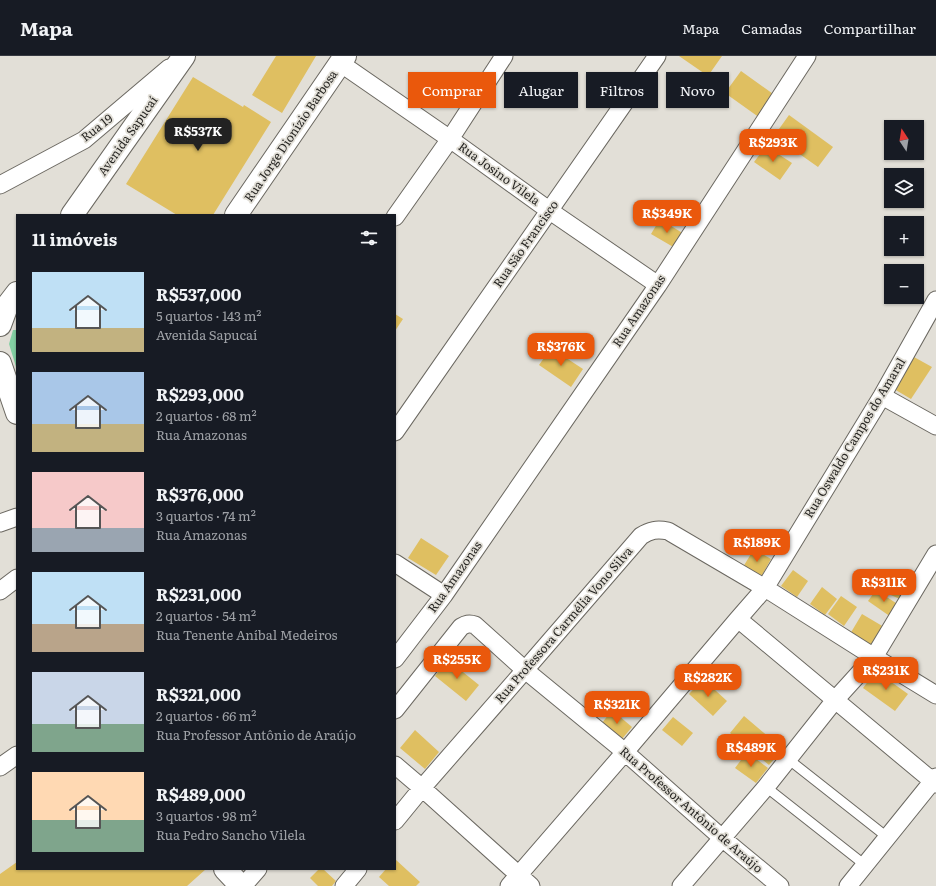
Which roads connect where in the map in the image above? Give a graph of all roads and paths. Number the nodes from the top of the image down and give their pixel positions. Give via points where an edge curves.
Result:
1 (183, 56) edge
2 (504, 56) edge
3 (658, 56) edge
4 (808, 56) edge
5 (343, 60) edge
6 (450, 139) junction
7 (0, 185) edge
8 (550, 211) junction
9 (73, 214) edge
10 (237, 214) edge
11 (396, 216) edge
12 (658, 285) junction
13 (936, 300) edge
14 (0, 363) edge
15 (882, 396) junction
16 (16, 410) edge
17 (936, 426) edge
18 (396, 431) edge
19 (16, 517) edge
20 (0, 523) edge
21 (936, 554) edge
22 (396, 564) edge
23 (16, 579) edge
24 (765, 588) junction
25 (0, 591) edge
26 (444, 595) junction
27 (738, 619) junction
28 (874, 657) junction
29 (396, 658) edge
30 (525, 670) junction
31 (936, 695) edge
32 (835, 700) junction
33 (396, 709) edge
34 (625, 752) junction
35 (16, 755) edge
36 (788, 759) junction
37 (396, 766) edge
38 (0, 767) edge
39 (935, 781) edge
40 (766, 787) junction
41 (422, 788) junction
42 (396, 820) edge
43 (887, 837) junction
44 (722, 838) junction
45 (865, 865) junction
46 (226, 870) edge
47 (257, 870) edge
48 (357, 870) edge
49 (514, 880) edge
50 (242, 886) edge
51 (344, 886) edge
52 (531, 886) edge
53 (681, 886) edge
54 (780, 886) edge
55 (848, 886) edge

1 - 7 street, Rua 19 via 84,140
1 - 9 main road, Avenida Sapucaí
2 - 6 street
3 - 8 street, Rua São Francisco
4 - 12 street, Rua Amazonas
5 - 6 street, Rua Josino Vilela
5 - 10 main road, Rua Jorge Dionízio Barbosa
6 - 8 street, Rua Josino Vilela
6 - 11 street
8 - 12 street, Rua Josino Vilela
8 - 18 street, Rua São Francisco
12 - 26 street, Rua Amazonas
13 - 15 street, Rua Oswaldo Campos do Amaral
14 - 16 main road
15 - 17 street
15 - 24 street, Rua Oswaldo Campos do Amaral
19 - 20 street
21 - 28 street
22 - 26 street
23 - 25 street
24 - 27 street, Rua Oswaldo Campos do Amaral
24 - 28 street, Rua Professora Carmélia Vono Silva
24 - 30 street, Rua Professora Carmélia Vono Silva via 668,531 648,531
26 - 29 street, Rua Amazonas
27 - 32 street
27 - 34 street, Rua Oswaldo Campos do Amaral
28 - 31 street, Rua Professora Carmélia Vono Silva
28 - 32 street
30 - 33 street, Rua Professor Antônio de Araújo via 475,625 465,624
30 - 34 street, Rua Professor Antônio de Araújo
30 - 41 street, Rua Professora Carmélia Vono Silva
32 - 36 street
32 - 39 street
34 - 44 street, Rua Professor Antônio de Araújo
34 - 49 street, Rua Oswaldo Campos do Amaral
35 - 38 street
36 - 40 street
36 - 43 lane
37 - 41 street
39 - 43 street
40 - 44 street
40 - 45 lane
41 - 42 street, Rua Professora Carmélia Vono Silva
41 - 49 street
43 - 45 street
44 - 53 street
44 - 54 street, Rua Professor Antônio de Araújo
45 - 55 street
46 - 50 main road
47 - 50 street
48 - 51 street
49 - 52 street

